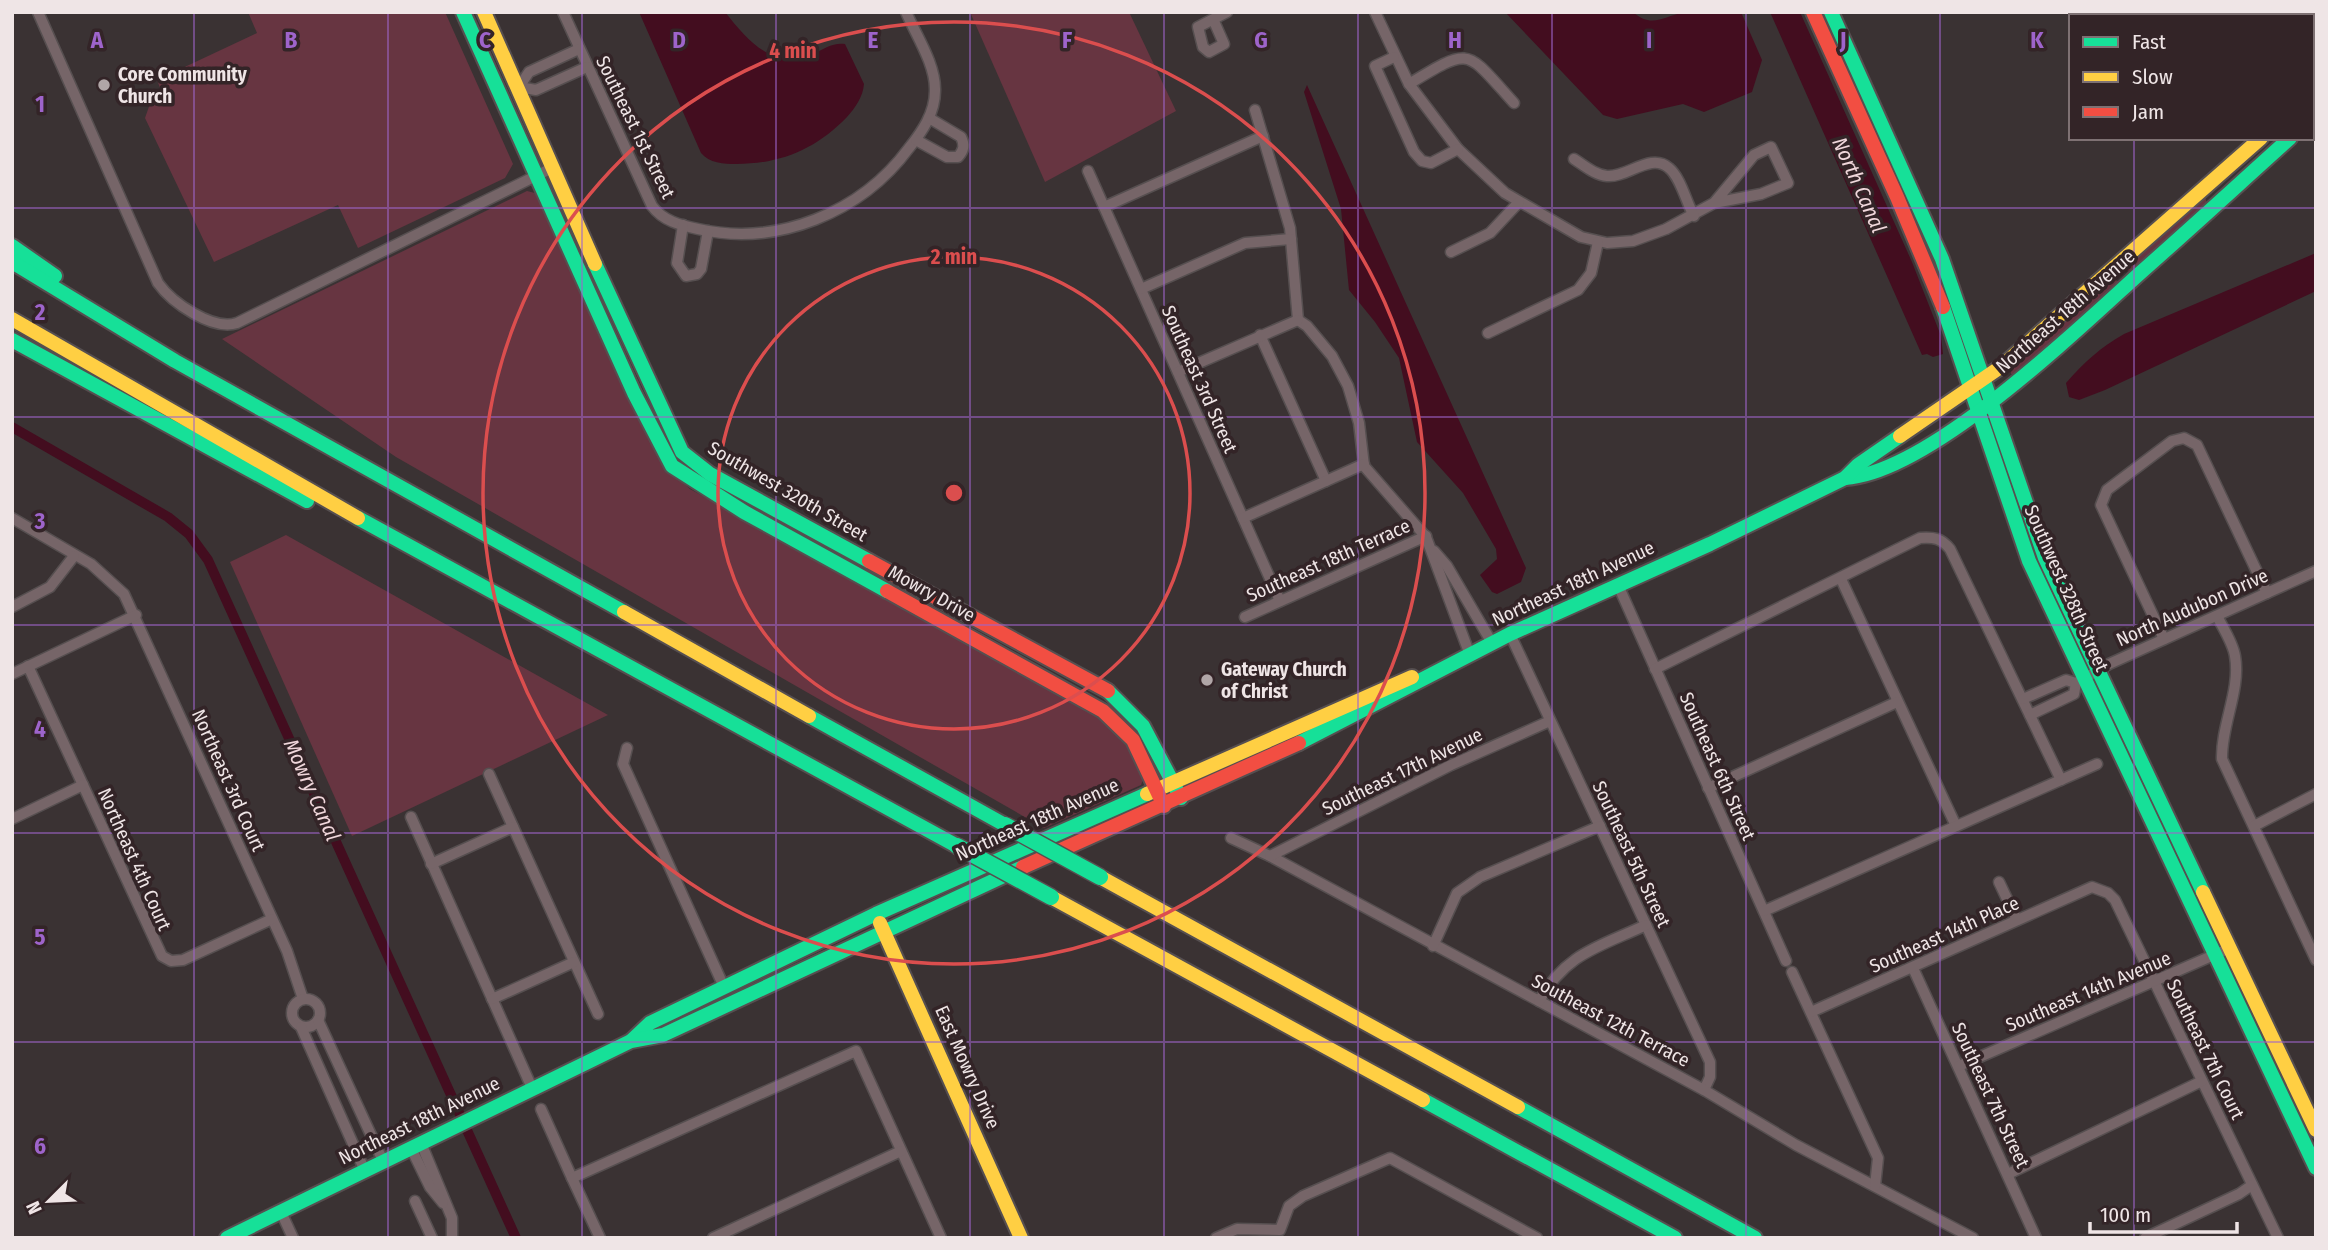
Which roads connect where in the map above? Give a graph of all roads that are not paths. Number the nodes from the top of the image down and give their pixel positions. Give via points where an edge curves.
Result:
1 (38, 12) edge
2 (463, 12) edge
3 (484, 12) edge
4 (563, 12) edge
5 (906, 12) edge
6 (1227, 12) edge
7 (1375, 12) edge
8 (1813, 12) edge
9 (1831, 12) edge
10 (1213, 19) dead end
11 (579, 49) junction
12 (1394, 57) junction
13 (551, 62) junction
14 (587, 67) junction
15 (558, 80) junction
16 (1409, 84) junction
17 (519, 87) junction
18 (499, 95) junction
19 (1514, 103) dead end
20 (1255, 110) dead end
21 (1858, 113) junction
22 (1877, 115) junction
23 (926, 123) junction
24 (1263, 136) junction
25 (916, 140) junction
26 (2259, 140) edge
27 (2288, 140) edge
28 (1458, 149) junction
29 (1574, 159) dead end
30 (554, 167) junction
31 (1088, 171) dead end
32 (537, 175) junction
33 (2212, 182) junction
34 (1519, 202) junction
35 (1714, 203) junction
36 (1104, 206) junction
37 (2212, 208) junction
38 (1694, 216) junction
39 (684, 225) junction
40 (705, 230) junction
41 (1291, 239) junction
42 (1598, 242) junction
43 (12, 246) edge
44 (1451, 252) dead end
45 (12, 262) edge
46 (2109, 274) junction
47 (2139, 274) junction
48 (1141, 289) junction
49 (12, 319) edge
50 (1298, 320) junction
51 (1488, 333) dead end
52 (1261, 335) junction
53 (12, 340) edge
54 (175, 361) junction
55 (1178, 372) junction
56 (1985, 379) junction
57 (1971, 391) junction
58 (1991, 402) junction
59 (1937, 414) junction
60 (1977, 414) junction
61 (1947, 434) junction
62 (1364, 464) junction
63 (1845, 478) junction
64 (1326, 481) junction
65 (12, 518) edge
66 (1243, 518) junction
67 (1426, 536) junction
68 (1432, 548) junction
69 (74, 556) junction
70 (442, 566) junction
71 (2316, 571) edge
72 (1841, 579) junction
73 (1618, 585) junction
74 (2267, 593) junction
75 (1280, 601) junction
76 (12, 607) edge
77 (136, 615) junction
78 (2217, 616) junction
79 (1245, 617) dead end
80 (1510, 634) junction
81 (2164, 639) junction
82 (1492, 643) junction
83 (1470, 654) junction
84 (28, 666) junction
85 (1655, 669) junction
86 (12, 674) edge
87 (2086, 677) junction
88 (2023, 699) junction
89 (1897, 702) junction
90 (2030, 715) junction
91 (1550, 721) junction
92 (627, 748) dead end
93 (2097, 764) dead end
94 (489, 774) dead end
95 (2061, 779) junction
96 (1174, 782) junction
97 (83, 785) junction
98 (1708, 788) junction
99 (1156, 789) junction
100 (2316, 794) edge
101 (1181, 798) junction
102 (1164, 806) junction
103 (411, 817) dead end
104 (12, 819) edge
105 (1600, 826) junction
106 (1956, 826) junction
107 (2254, 826) junction
108 (513, 827) junction
109 (1231, 838) dead end
110 (1270, 856) junction
111 (431, 864) junction
112 (1999, 882) dead end
113 (2092, 887) joint
114 (1763, 911) junction
115 (876, 914) junction
116 (272, 919) junction
117 (2017, 920) junction
118 (1646, 925) junction
119 (883, 931) junction
120 (2312, 941) edge
121 (1433, 946) junction
122 (2222, 951) junction
123 (2316, 960) edge
124 (1786, 961) dead end
125 (574, 962) junction
126 (1913, 968) junction
127 (1792, 972) dead end
128 (2153, 980) junction
129 (724, 987) junction
130 (303, 999) junction
131 (492, 999) junction
132 (1539, 1001) junction
133 (1811, 1013) junction
134 (598, 1014) dead end
135 (318, 1020) junction
136 (301, 1027) junction
137 (631, 1041) junction
138 (1959, 1066) junction
139 (2202, 1082) junction
140 (532, 1088) junction
141 (1704, 1090) junction
142 (541, 1109) dead end
143 (2316, 1130) edge
144 (416, 1145) junction
145 (2311, 1145) edge
146 (901, 1151) junction
147 (383, 1161) junction
148 (2316, 1168) edge
149 (365, 1171) junction
150 (2008, 1174) junction
151 (572, 1178) junction
152 (2252, 1185) junction
153 (1875, 1186) junction
154 (415, 1201) dead end
155 (281, 1212) junction
156 (227, 1238) edge
157 (293, 1238) edge
158 (432, 1238) edge
159 (452, 1238) edge
160 (600, 1238) edge
161 (713, 1238) edge
162 (941, 1238) edge
163 (1021, 1238) edge
164 (1216, 1238) edge
165 (1537, 1238) edge
166 (1675, 1238) edge
167 (1755, 1238) edge
168 (1973, 1238) edge
169 (2036, 1238) edge
170 (2145, 1238) edge
171 (2278, 1238) edge

1 - 32 street via 158,283 172,298 214,323 237,323
2 - 18 main road
3 - 17 main road, Southwest 320th Street
4 - 11 street, Southeast 1st Street
5 - 23 street via 934,76 936,94
6 - 10 street
7 - 12 street
8 - 21 main road, Southwest 328th Street
9 - 22 main road, Southwest 328th Street
11 - 13 street
11 - 14 street, Southeast 1st Street
12 - 16 street
12 - 28 street via 1375,66 1414,152 1431,163
13 - 15 street
13 - 17 street via 529,72
14 - 15 street
14 - 39 street, Southeast 1st Street via 652,206
15 - 17 street via 536,90
16 - 19 street via 1464,57 1479,65
16 - 28 street
17 - 18 main road
17 - 30 main road, Southwest 320th Street
18 - 32 main road
20 - 24 street
21 - 22 main road
21 - 57 main road, Southwest 328th Street via 1937,292
22 - 56 main road, Southwest 328th Street via 1942,257
23 - 25 street, Southeast 1st Street
23 - 25 street via 961,137 962,153 947,157
24 - 36 street
24 - 41 street
25 - 40 street, Southeast 1st Street via 881,179 832,213 769,232
26 - 33 main road, Northeast 18th Avenue
27 - 37 main road, Northeast 18th Avenue
28 - 34 street
29 - 38 street via 1609,176 1664,164
30 - 32 street
30 - 96 main road, Southwest 320th Street via 682,452 710,474 1108,691 1147,729
31 - 36 street, Southeast 3rd Street
32 - 99 main road, Mowry Drive via 672,466 1103,710 1133,740
33 - 37 main road
33 - 46 main road, Northeast 18th Avenue
34 - 42 street via 1568,231
34 - 44 street via 1490,233
35 - 35 street via 1788,183 1772,147 1754,155
35 - 38 street
36 - 48 street, Southeast 3rd Street
37 - 47 main road, Northeast 18th Avenue
38 - 42 street via 1643,239
39 - 40 street, Southeast 1st Street
39 - 40 street via 677,263 686,276 701,270
41 - 48 street via 1245,243
41 - 50 street
42 - 51 street via 1591,273 1578,290
43 - 54 main road
45 - 54 main road
46 - 47 main road
46 - 56 main road, Northeast 18th Avenue
47 - 58 main road, Northeast 18th Avenue
48 - 55 street, Southeast 3rd Street
49 - 70 main road
50 - 52 street
50 - 62 street via 1321,341 1348,386
52 - 55 street
52 - 64 street
53 - 70 main road via 389,545
54 - 167 main road, bridge
55 - 66 street, Southeast 3rd Street
56 - 57 main road, Northeast 18th Avenue
56 - 58 main road, Southwest 328th Street
57 - 59 main road, Northeast 18th Avenue
57 - 60 main road, Southwest 328th Street
58 - 60 main road, Northeast 18th Avenue
58 - 87 main road, Southwest 328th Street
59 - 61 main road
59 - 63 main road, Northeast 18th Avenue
60 - 61 main road, Northeast 18th Avenue
60 - 87 main road, Southwest 328th Street via 2018,534
61 - 63 main road, Northeast 18th Avenue via 1863,477
62 - 64 street
62 - 67 street
63 - 73 main road, Northeast 18th Avenue
64 - 66 street
65 - 69 street, Northeast 3rd Court
66 - 75 street, Southeast 3rd Street
67 - 68 street
67 - 75 street, Southeast 18th Terrace
68 - 82 street
68 - 83 street
69 - 76 street via 50,587
69 - 77 street, Northeast 3rd Court via 111,581
70 - 166 main road, bridge
71 - 74 street, North Audubon Drive
72 - 85 street
72 - 88 street via 1920,538 1943,540
72 - 89 street
73 - 80 main road, Northeast 18th Avenue
73 - 85 street, Southeast 6th Street
74 - 78 street, North Audubon Drive
74 - 81 street via 2197,445 2184,438 2172,441 2107,490 2101,505
75 - 79 street, Southeast 18th Terrace
77 - 84 street
77 - 116 street, Northeast 3rd Court
78 - 81 street, North Audubon Drive
78 - 107 street via 2235,653 2237,671 2221,743 2222,759
80 - 82 main road, Northeast 18th Avenue
80 - 91 street, Southeast 5th Street
81 - 87 street, North Audubon Drive
82 - 83 main road, Northeast 18th Avenue
83 - 96 main road, Northeast 18th Avenue
83 - 101 main road, Northeast 18th Avenue via 1329,730
84 - 86 street
84 - 97 street, Northeast 4th Court
85 - 98 street, Southeast 6th Street
87 - 88 street via 2066,680
87 - 90 street via 2074,694
87 - 122 main road, Southwest 328th Street
88 - 90 street
89 - 98 street
89 - 106 street
90 - 95 street
91 - 105 street, Southeast 5th Street
91 - 110 street, Southeast 17th Avenue
92 - 129 street via 623,764
93 - 95 street
94 - 108 street
95 - 106 street
96 - 99 main road, Northeast 18th Avenue
96 - 101 main road, Southwest 320th Street
97 - 104 street
97 - 116 street, Northeast 4th Court via 162,956 183,960
98 - 114 street, Southeast 6th Street
99 - 102 main road, Mowry Drive
99 - 115 main road, Northeast 18th Avenue
100 - 107 street
101 - 102 main road, Northeast 18th Avenue
102 - 119 main road, Northeast 18th Avenue
103 - 111 street
105 - 118 street, Southeast 5th Street
105 - 121 street via 1480,877 1457,893
106 - 114 street
107 - 120 street
108 - 111 street
108 - 125 street
109 - 110 street, Southeast 12th Terrace
110 - 121 street, Southeast 12th Terrace
111 - 131 street
112 - 117 street
113 - 117 street, Southeast 14th Place
113 - 128 street, Southeast 7th Court via 2115,900
114 - 124 street, Southeast 6th Street
115 - 119 main road, East Mowry Drive
115 - 129 main road, Northeast 18th Avenue
116 - 130 street, Northeast 3rd Court
117 - 126 street, Southeast 14th Place
118 - 132 street via 1569,962
118 - 141 street, Southeast 5th Street via 1710,1062
119 - 137 main road, Northeast 18th Avenue via 663,1035
119 - 163 main road, East Mowry Drive
120 - 123 street
121 - 132 street, Southeast 12th Terrace
122 - 128 street, Southeast 14th Avenue
122 - 143 main road, Southwest 328th Street
122 - 145 main road, Southwest 328th Street
125 - 131 street
125 - 134 street
126 - 133 street, Southeast 14th Place
126 - 138 street, Southeast 7th Street
127 - 133 street
128 - 138 street, Southeast 14th Avenue
128 - 139 street, Southeast 7th Court
129 - 137 main road, Northeast 18th Avenue via 650,1023
130 - 135 street via 316,1004
130 - 136 street via 294,1004 292,1013
131 - 140 street
132 - 141 street, Southeast 12th Terrace
133 - 153 street via 1878,1158
135 - 136 street
135 - 147 street
136 - 149 street
137 - 140 main road, Northeast 18th Avenue
138 - 150 street, Southeast 7th Street
139 - 150 street
139 - 152 street, Southeast 7th Court
140 - 144 main road, Northeast 18th Avenue
141 - 153 street, Southeast 12th Terrace
142 - 151 street
144 - 147 main road, Northeast 18th Avenue
144 - 159 street via 429,1187 448,1208
145 - 148 main road, Southwest 328th Street
146 - 151 street via 856,1051
146 - 161 street
146 - 162 street
147 - 149 main road, Northeast 18th Avenue
149 - 155 main road, Northeast 18th Avenue
150 - 169 street, Southeast 7th Street
151 - 160 street
152 - 170 street
152 - 171 street, Southeast 7th Court
153 - 168 street, Southeast 12th Terrace
154 - 158 street
155 - 156 main road, Northeast 18th Avenue
155 - 157 street
164 - 165 street via 1237,1229 1280,1230 1289,1206 1303,1196 1390,1158

